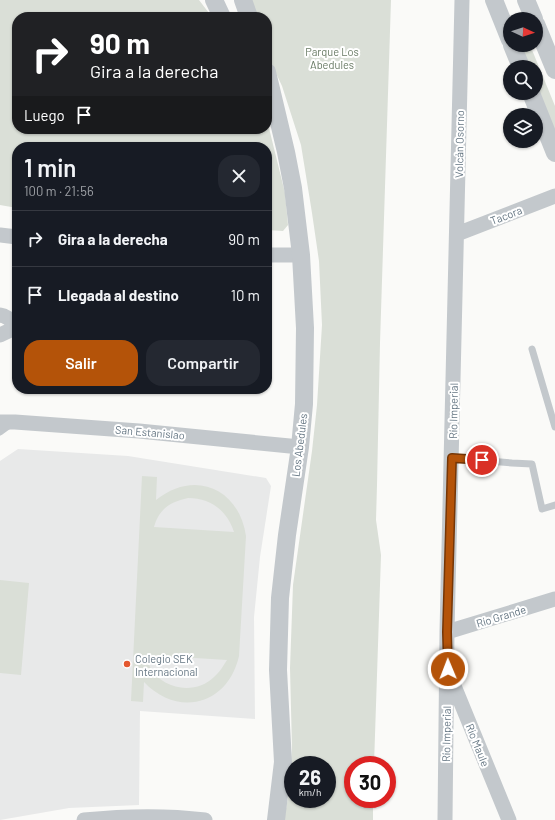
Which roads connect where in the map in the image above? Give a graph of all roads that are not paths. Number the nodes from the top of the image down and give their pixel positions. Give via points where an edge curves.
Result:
1 (214, 0) edge
2 (243, 0) edge
3 (462, 0) edge
4 (494, 0) edge
5 (526, 0) edge
6 (220, 12) edge
7 (247, 12) edge
8 (531, 12) edge
9 (503, 22) edge
10 (543, 41) edge
11 (555, 70) edge
12 (272, 93) edge
13 (534, 100) edge
14 (555, 153) edge
15 (555, 196) edge
16 (457, 234) junction
17 (0, 235) edge
18 (12, 236) edge
19 (272, 255) edge
20 (301, 255) junction
21 (455, 289) joint
22 (0, 315) edge
23 (12, 321) edge
24 (12, 329) edge
25 (0, 334) edge
26 (532, 349) dead end
27 (7, 422) edge
28 (555, 427) edge
29 (0, 432) edge
30 (300, 447) junction
31 (452, 458) junction
32 (555, 505) edge
33 (555, 599) edge
34 (447, 632) junction
35 (448, 669) junction
36 (134, 819) edge
37 (84, 820) edge
38 (205, 820) edge
39 (276, 820) edge
40 (445, 820) edge
41 (509, 820) edge

1 - 6 street
2 - 7 street
3 - 16 street, Volcán Osorno
4 - 9 street
5 - 8 street
10 - 11 street
12 - 20 street, Los Abedules via 294,188
13 - 14 street
15 - 16 street, Tacora
16 - 21 street, Volcán Osorno
17 - 18 street
19 - 20 street
20 - 30 street, Los Abedules via 305,328 304,404
21 - 31 street, Río Imperial
22 - 23 street
24 - 25 street
26 - 28 lane
27 - 29 lane
27 - 30 street, San Estanislao
30 - 39 street, Los Abedules via 287,534 278,628 283,762
31 - 32 lane via 532,464 542,509
31 - 34 street, Río Imperial
33 - 34 street, Río Grande
34 - 35 street, Río Imperial
35 - 40 street, Río Imperial
35 - 41 street, Río Maule
36 - 37 street
36 - 38 street via 168,817

